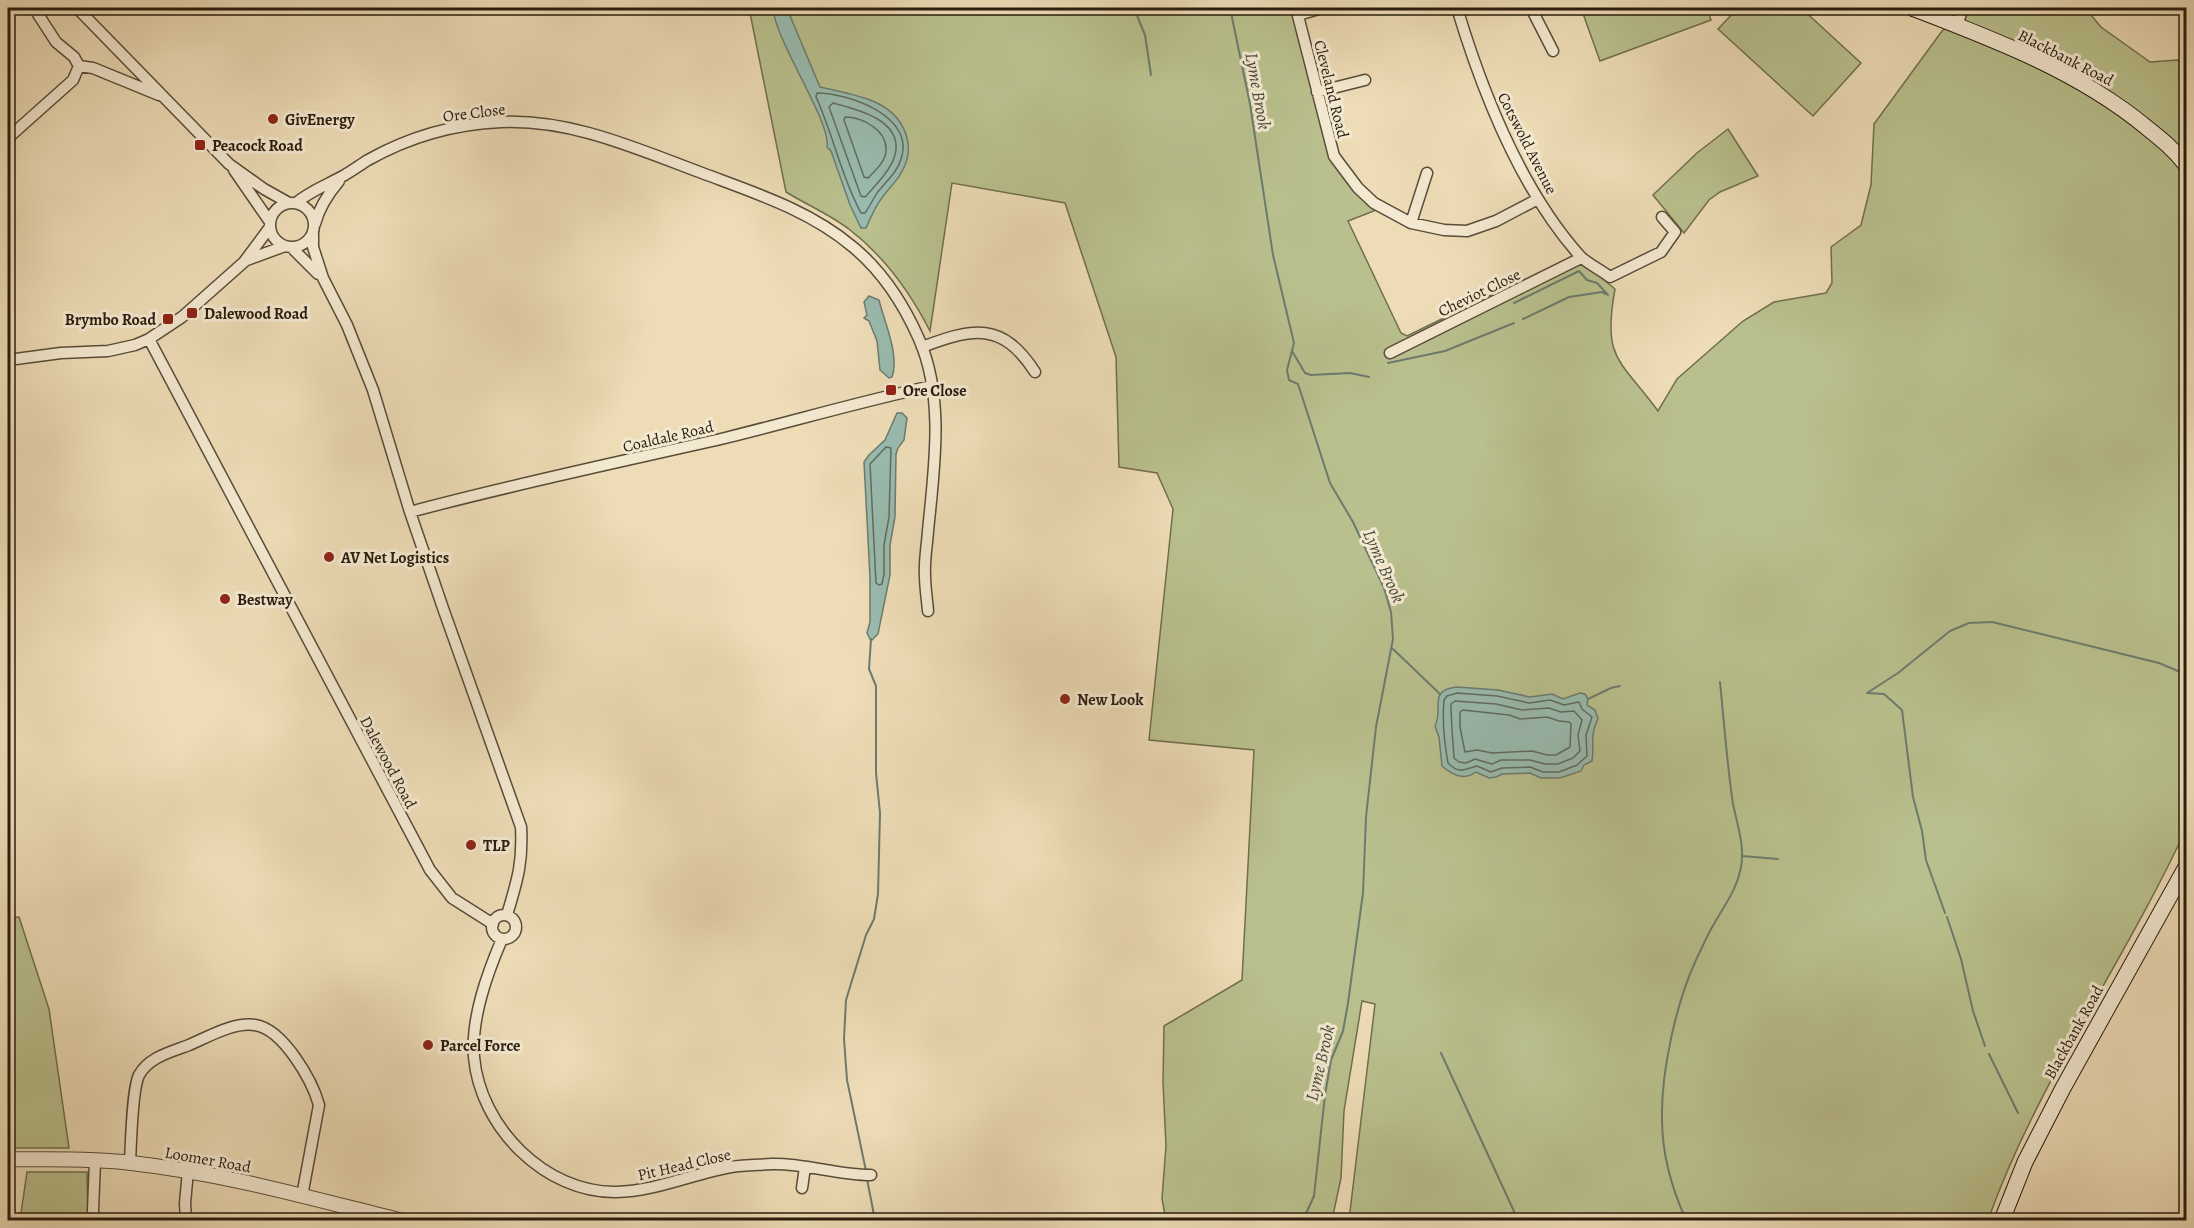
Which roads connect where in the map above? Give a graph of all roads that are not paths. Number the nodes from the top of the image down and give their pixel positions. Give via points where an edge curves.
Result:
1 (34, 8) edge
2 (77, 8) edge
3 (1322, 8) edge
4 (1457, 8) edge
5 (1531, 8) edge
6 (1912, 8) edge
7 (1963, 8) edge
8 (1297, 11) edge
9 (1957, 24) junction
10 (1553, 51) dead end
11 (79, 66) junction
12 (1365, 80) dead end
13 (1317, 92) junction
14 (162, 96) junction
15 (8, 138) edge
16 (229, 164) junction
17 (2187, 165) edge
18 (1427, 173) dead end
19 (343, 176) junction
20 (1538, 199) junction
21 (292, 203) junction
22 (1662, 217) dead end
23 (1411, 223) junction
24 (270, 224) junction
25 (313, 231) junction
26 (288, 247) junction
27 (1581, 258) junction
28 (244, 262) junction
29 (323, 278) junction
30 (149, 339) junction
31 (922, 347) junction
32 (1390, 353) dead end
33 (8, 360) edge
34 (1035, 372) dead end
35 (932, 386) junction
36 (410, 512) junction
37 (928, 611) dead end
38 (2187, 867) edge
39 (507, 915) junction
40 (493, 924) junction
41 (502, 939) junction
42 (8, 1159) edge
43 (95, 1161) junction
44 (130, 1162) junction
45 (805, 1167) junction
46 (188, 1171) junction
47 (871, 1175) dead end
48 (802, 1188) dead end
49 (302, 1196) junction
50 (94, 1221) edge
51 (186, 1221) edge
52 (399, 1221) edge
53 (2002, 1221) edge

1 - 11 street via 56,42
2 - 14 street
3 - 8 street
4 - 20 street, Cotswold Avenue via 1494,114
5 - 10 street
6 - 9 main road, Blackbank Road
7 - 9 street
8 - 13 street, Cleveland Road
9 - 17 main road, Blackbank Road via 2059,70 2118,104
11 - 14 street
11 - 15 street via 73,80
12 - 13 street
13 - 23 street, Cleveland Road via 1334,156 1374,203
14 - 16 street
16 - 21 street
16 - 24 street
18 - 23 street
19 - 21 street, Ore Close
19 - 25 street, Ore Close via 329,193
19 - 31 street, Ore Close via 397,145 459,126 527,122 597,134 765,197 828,228 878,272 898,300
20 - 23 street, Cleveland Road via 1497,221 1467,231
20 - 27 street, Cotswold Avenue
21 - 24 street via 278,208
21 - 25 street via 310,213
22 - 27 street, Cotswold Avenue via 1675,232 1661,252 1610,277
24 - 26 street via 276,240
24 - 28 street
25 - 26 street via 305,243
25 - 29 street via 313,247
26 - 28 street
26 - 29 street
27 - 32 street, Cheviot Close
28 - 30 street
29 - 36 street via 373,390
30 - 33 street via 108,351 61,352
30 - 40 street, Dalewood Road via 430,870 452,898
31 - 34 street via 962,333 986,333 1009,341
31 - 35 street, Ore Close
35 - 36 street, Coaldale Road
35 - 37 street, Ore Close via 935,429 925,575
36 - 39 street via 520,827 518,882
38 - 53 main road, Blackbank Road via 2057,1099 2025,1162
39 - 40 street
39 - 41 street via 514,920 516,929 514,935
40 - 41 street, Dalewood Road via 495,935
41 - 45 street, Pit Head Close via 477,1018 474,1057 479,1081 495,1120 514,1143 552,1176 592,1190 616,1192 645,1189 732,1167
42 - 43 street, Loomer Road
43 - 44 street, Loomer Road
43 - 50 street
44 - 46 street, Loomer Road
44 - 49 street via 136,1082 146,1066 220,1032 256,1025 284,1044 319,1105
45 - 47 street, Pit Head Close via 846,1175
45 - 48 street
46 - 49 street, Loomer Road
46 - 51 street
49 - 52 street, Loomer Road

